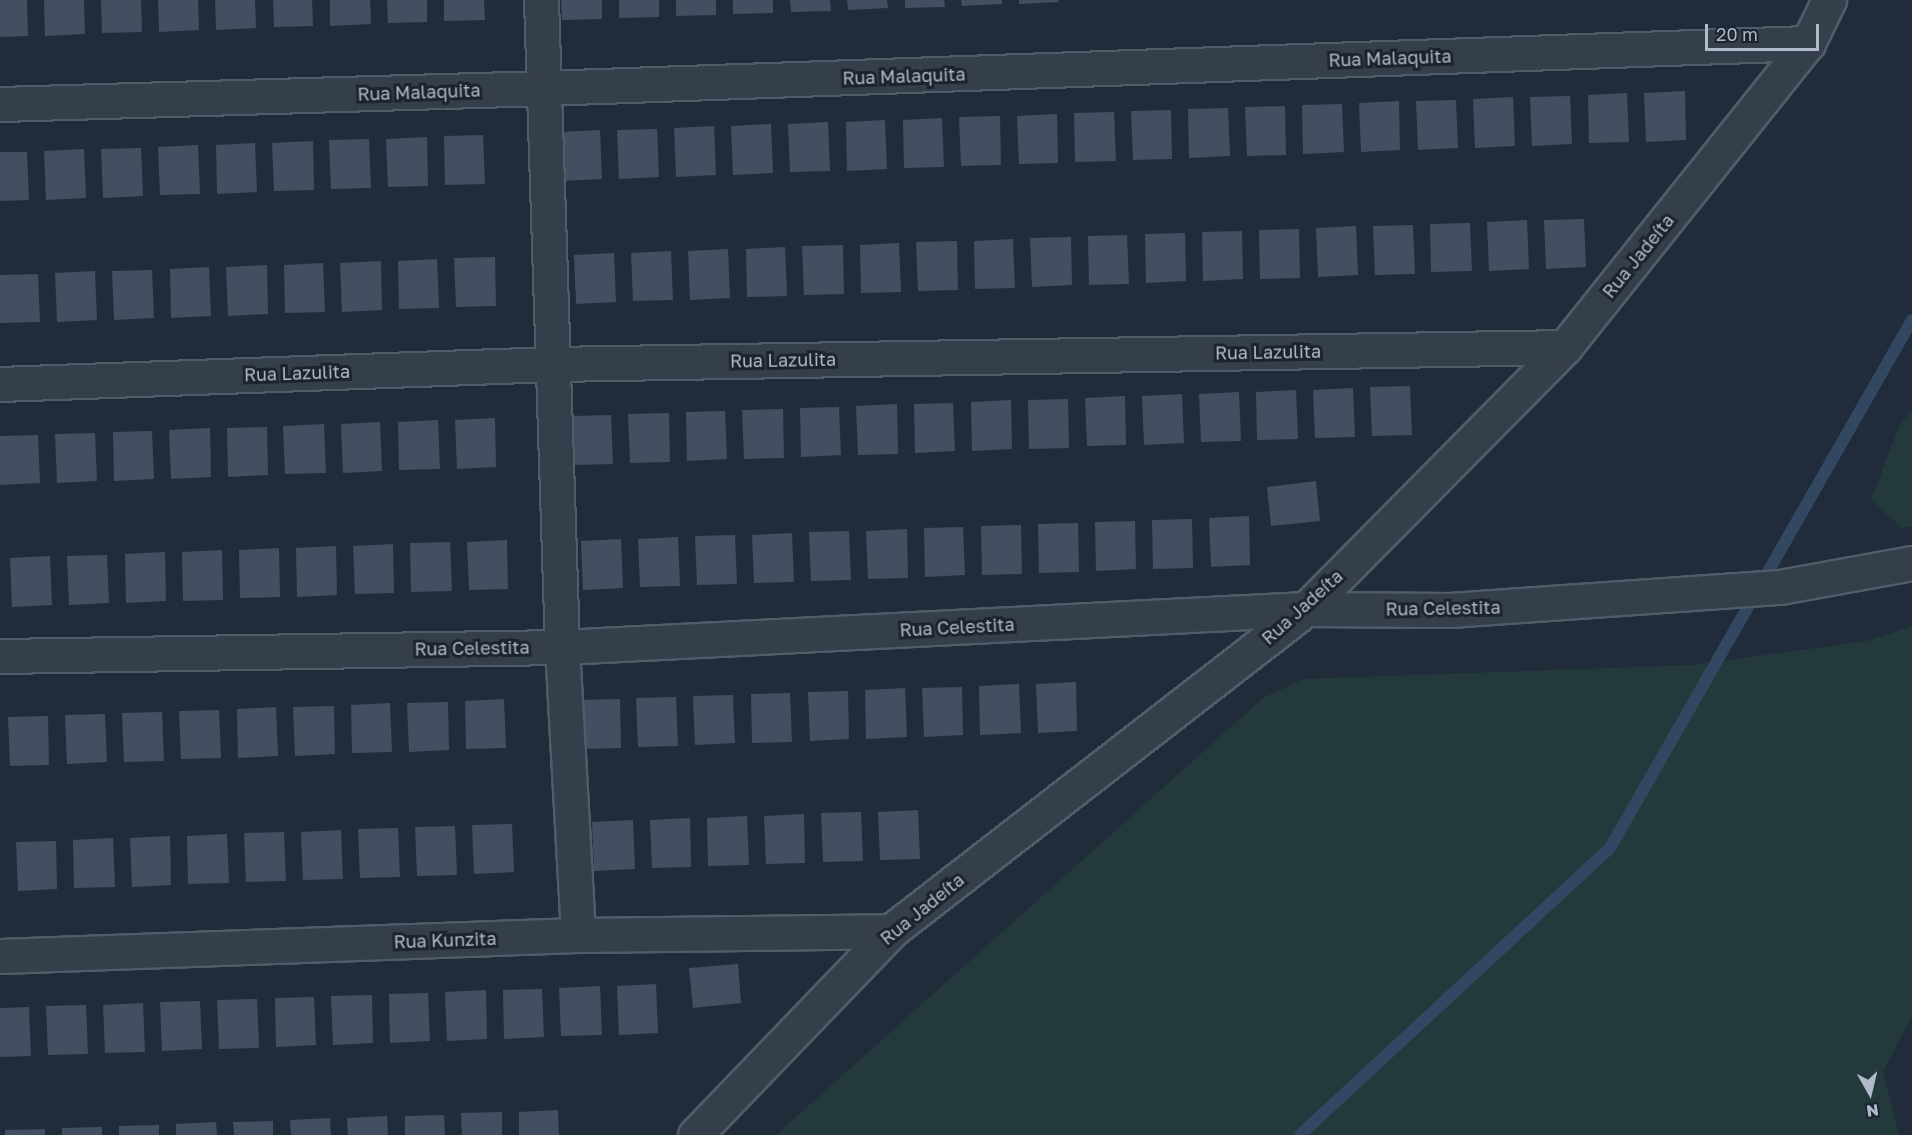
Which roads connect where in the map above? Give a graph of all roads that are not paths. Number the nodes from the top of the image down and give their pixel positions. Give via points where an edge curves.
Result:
1 (541, 0) edge
2 (1829, 0) edge
3 (1808, 43) junction
4 (544, 88) junction
5 (0, 104) edge
6 (1565, 347) junction
7 (553, 363) junction
8 (0, 384) edge
9 (1912, 563) edge
10 (1306, 609) junction
11 (562, 647) junction
12 (0, 656) edge
13 (891, 932) junction
14 (578, 935) junction
15 (0, 956) edge
16 (695, 1135) edge

1 - 4 street
2 - 3 street, Rua Jadeíta
3 - 4 street, Rua Malaquita
3 - 6 street, Rua Jadeíta
4 - 5 street, Rua Malaquita
4 - 7 street
6 - 7 street, Rua Lazulita
6 - 10 street, Rua Jadeíta
7 - 8 street, Rua Lazulita
7 - 11 street
9 - 10 street, Rua Celestita via 1780,587 1596,603 1450,610
10 - 11 street, Rua Celestita
10 - 13 street, Rua Jadeíta
11 - 12 street, Rua Celestita
11 - 14 street
13 - 14 street, Rua Kunzita
13 - 16 street, Rua Jadeíta
14 - 15 street, Rua Kunzita

